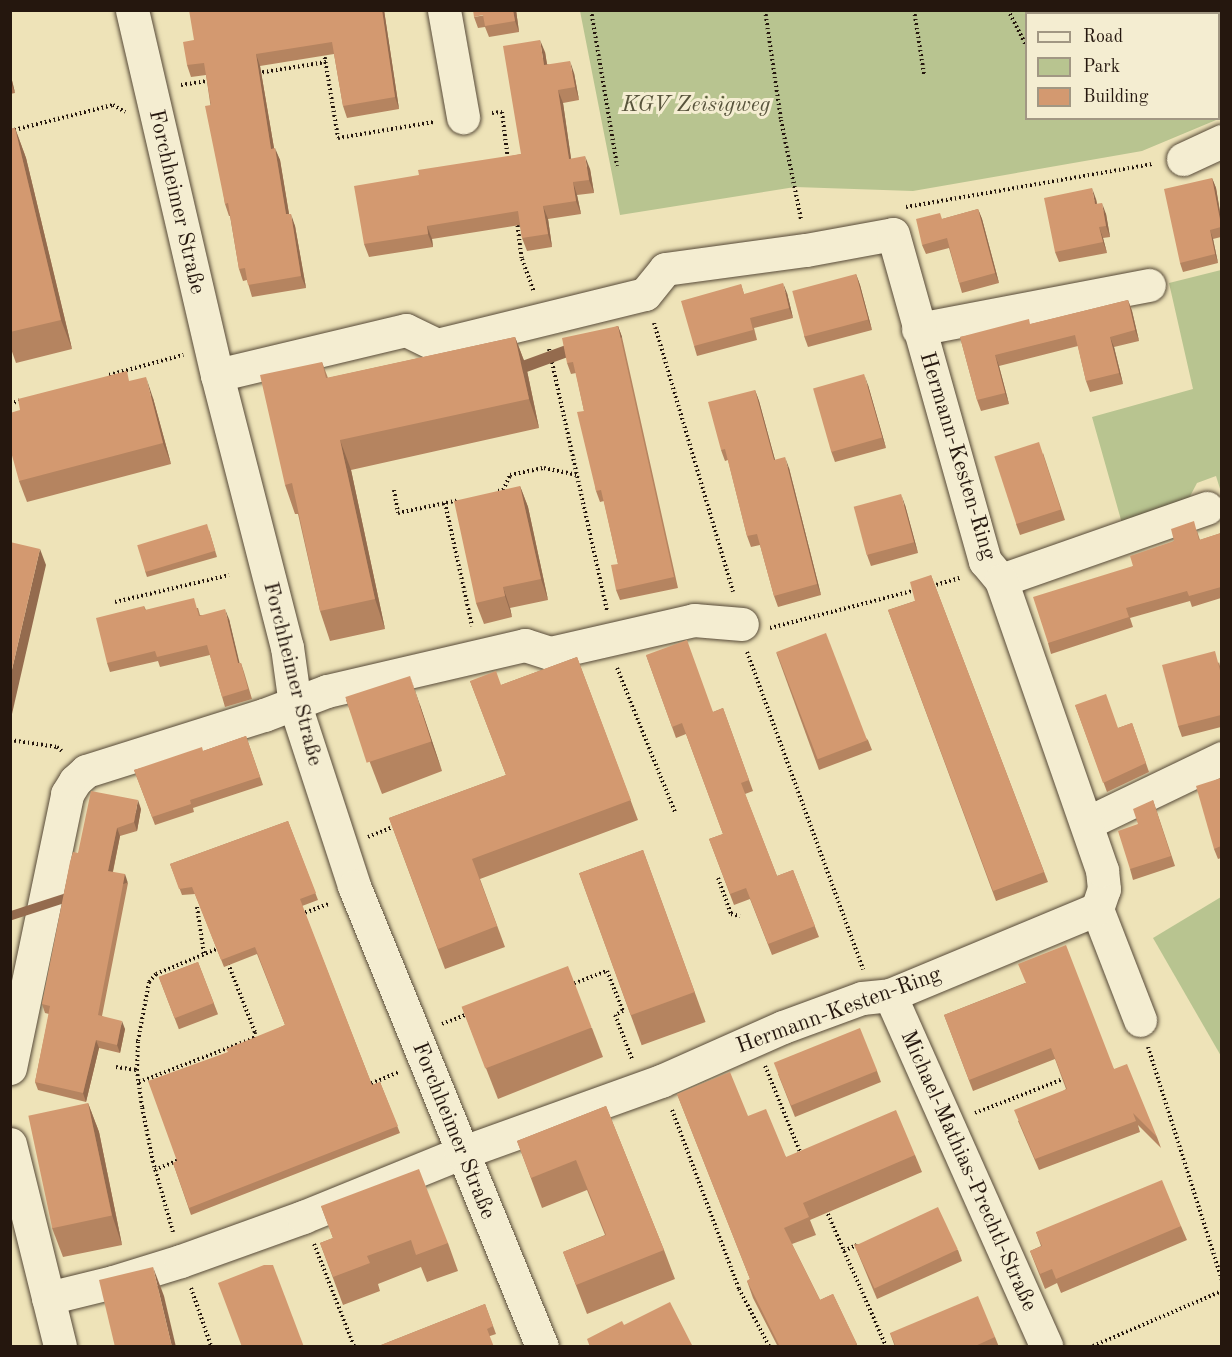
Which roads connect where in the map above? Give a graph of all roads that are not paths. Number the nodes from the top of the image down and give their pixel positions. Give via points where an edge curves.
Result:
1 (132, 10) edge
2 (444, 10) edge
3 (463, 117) road end
4 (1221, 141) edge
5 (1184, 159) road end
6 (1149, 285) dead end
7 (918, 329) junction
8 (213, 362) junction
9 (1207, 508) dead end
10 (997, 575) junction
11 (742, 624) road end
12 (295, 705) junction
13 (1221, 758) edge
14 (1087, 823) junction
15 (1097, 909) junction
16 (882, 997) junction
17 (1140, 1020) road end
18 (10, 1068) edge
19 (10, 1144) edge
20 (461, 1153) junction
21 (48, 1298) junction
22 (60, 1347) edge
23 (542, 1347) edge
24 (1046, 1347) edge

1 - 8 street, Forchheimer Straße
2 - 3 street
4 - 5 street
6 - 7 street, Hermann-Kesten-Ring
7 - 8 street, Hermann-Kesten-Ring via 893,234 664,270 645,294 437,345 406,330
7 - 10 street, Hermann-Kesten-Ring via 985,561
8 - 12 street, Forchheimer Straße via 287,647
9 - 10 street, Hermann-Kesten-Ring
10 - 14 street, Hermann-Kesten-Ring
11 - 12 street via 693,620 550,653 525,645 327,691
12 - 18 street via 86,771 75,780 67,794
12 - 20 street, Forchheimer Straße via 340,850
13 - 14 street
14 - 15 street, Hermann-Kesten-Ring via 1102,870 1104,889
15 - 16 street, Hermann-Kesten-Ring
15 - 17 street
16 - 20 street, Hermann-Kesten-Ring via 862,998 652,1084
16 - 24 street, Michael-Mathias-Prechtl-Straße via 947,1124
19 - 21 street
20 - 21 street, Hermann-Kesten-Ring via 181,1261
20 - 23 street, Forchheimer Straße
21 - 22 street

